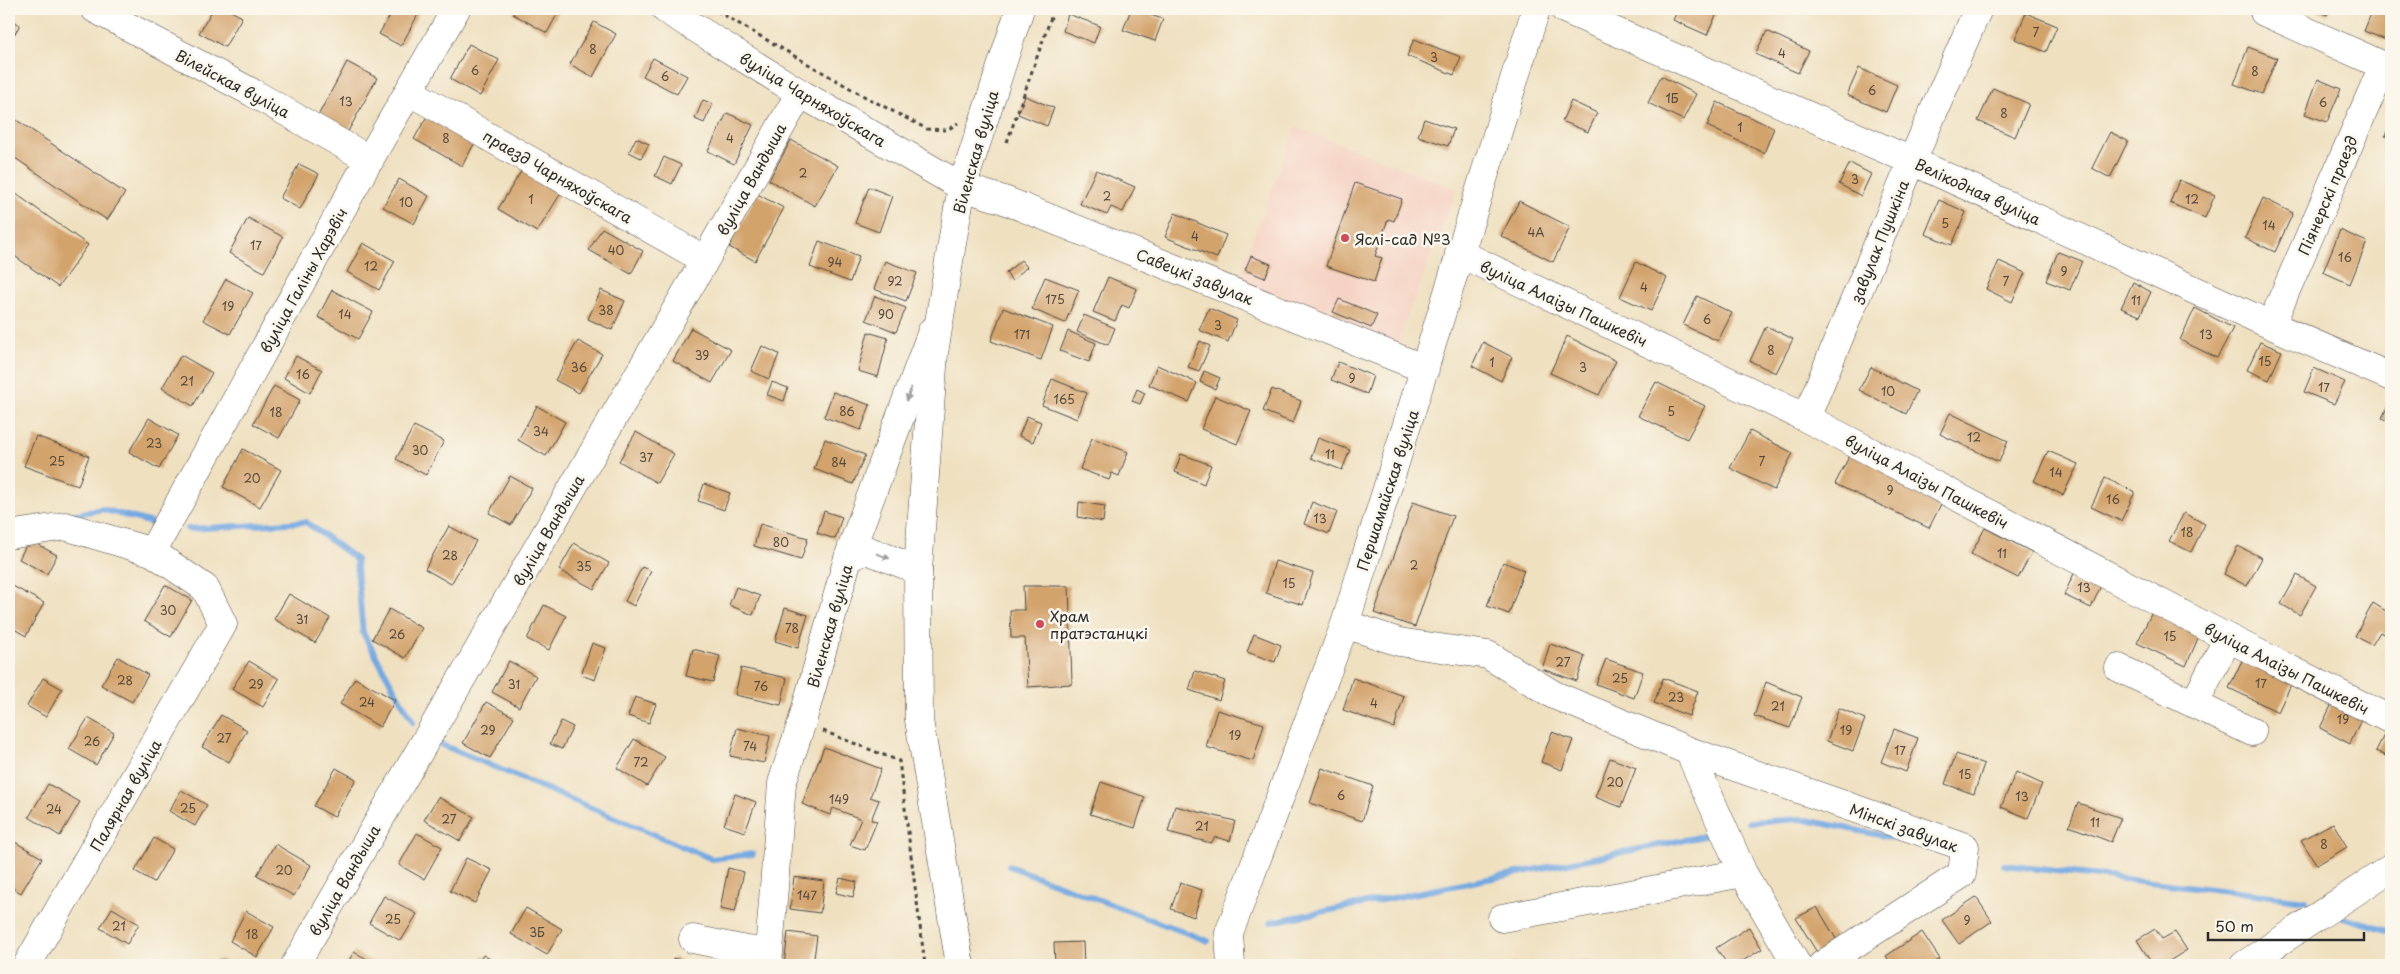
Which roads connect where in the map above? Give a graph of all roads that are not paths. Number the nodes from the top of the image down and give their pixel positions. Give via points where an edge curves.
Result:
1 (95, 9) edge
2 (456, 9) edge
3 (665, 9) edge
4 (1020, 9) edge
5 (1536, 9) edge
6 (1564, 9) edge
7 (1978, 9) edge
8 (2264, 12) dead end
9 (2387, 67) edge
10 (410, 92) junction
11 (800, 93) junction
12 (370, 160) junction
13 (1912, 161) junction
14 (962, 187) junction
15 (1459, 253) junction
16 (705, 260) junction
17 (943, 298) junction
18 (2271, 325) junction
19 (1425, 369) junction
20 (2391, 377) edge
21 (1806, 418) junction
22 (9, 535) edge
23 (152, 552) junction
24 (848, 558) junction
25 (918, 570) junction
26 (1345, 624) junction
27 (2228, 638) junction
28 (2119, 668) dead end
29 (2194, 704) junction
30 (2391, 720) edge
31 (2252, 732) dead end
32 (1690, 751) junction
33 (2391, 868) edge
34 (1743, 873) junction
35 (1502, 918) dead end
36 (693, 939) dead end
37 (766, 961) edge
38 (27, 965) edge
39 (295, 965) edge
40 (960, 965) edge
41 (1231, 965) edge
42 (1797, 965) edge
43 (1822, 965) edge
44 (2244, 965) edge

1 - 12 street, Вілейская вуліца
2 - 10 street, вуліца Галіны Харэвіч
3 - 11 street, вуліца Чарняхоўскага
4 - 14 street, Віленская вуліца
5 - 15 street, Першамайская вуліца
6 - 13 street, Велікодная вуліца
7 - 13 street, завулак Пушкіна
8 - 9 street, Піянерскі праезд
9 - 18 street, Піянерскі праезд
10 - 12 street, вуліца Галіны Харэвіч
10 - 16 street, праезд Чарняхоўскага
11 - 14 street, вуліца Чарняхоўскага
11 - 16 street, вуліца Вандыша
12 - 23 street, вуліца Галіны Харэвіч
13 - 18 street, Велікодная вуліца
13 - 21 street, завулак Пушкіна
14 - 17 street, Віленская вуліца
14 - 19 street, Савецкі завулак via 1013,204
15 - 19 street, Першамайская вуліца
15 - 21 street, вуліца Алаізы Пашкевіч
16 - 39 street, вуліца Вандыша
17 -> 24 street, Віленская вуліца
17 - 25 street, Віленская вуліца via 934,353
18 - 20 street, Велікодная вуліца
19 - 26 street, Першамайская вуліца
21 - 27 street, вуліца Алаізы Пашкевіч
22 - 23 street via 65,526
23 - 38 street, Палярная вуліца via 205,588 224,624
24 -> 25 street via 867,550
24 - 37 street, Віленская вуліца via 782,783
25 - 40 street, Віленская вуліца via 919,720
26 - 32 street, Мінскі завулак via 1399,642 1488,655 1554,695
26 - 41 street, Першамайская вуліца via 1229,932
27 - 29 street
27 - 30 street, вуліца Алаізы Пашкевіч
28 - 29 street
29 - 31 street
32 - 34 street
32 - 43 street, Мінскі завулак via 1965,848 1962,874
33 - 44 street
34 - 35 street
34 - 42 street
36 - 37 street via 746,950

